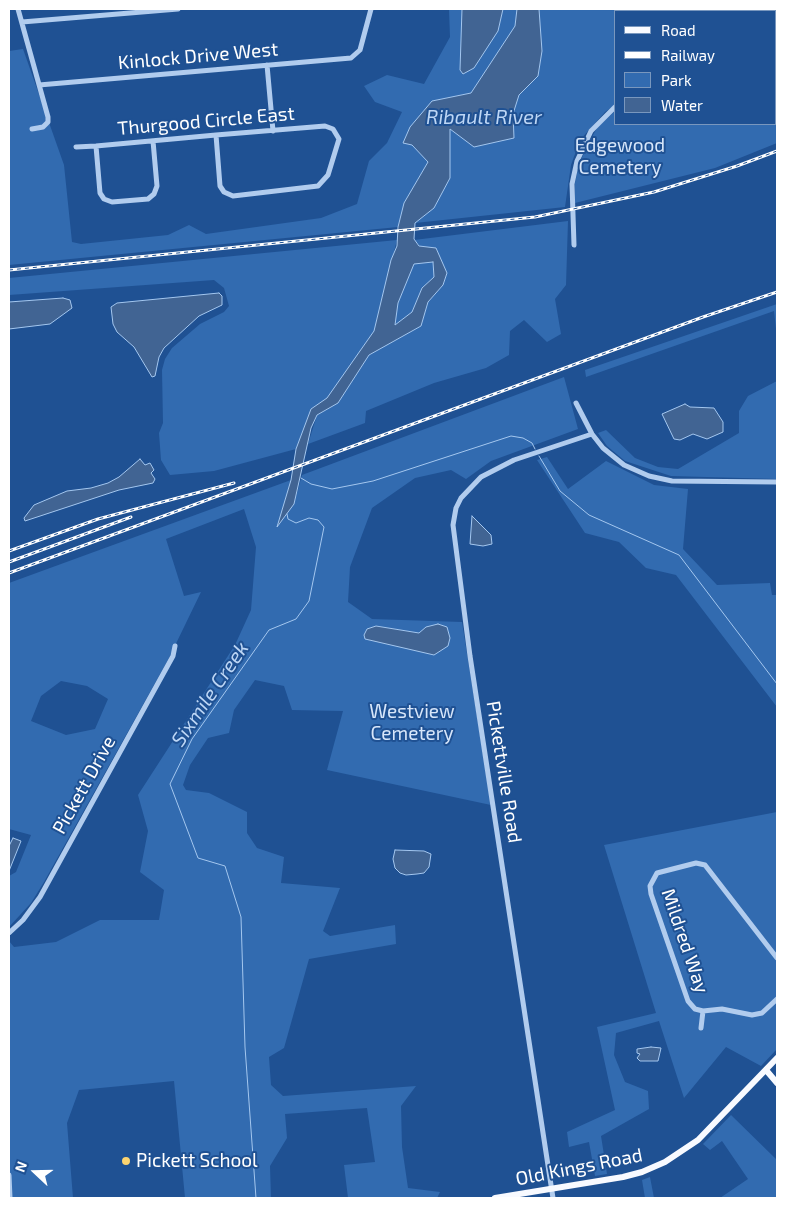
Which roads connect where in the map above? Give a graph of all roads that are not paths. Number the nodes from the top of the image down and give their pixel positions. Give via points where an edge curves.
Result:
1 (18, 9) edge
2 (178, 9) edge
3 (371, 9) edge
4 (22, 22) junction
5 (267, 65) junction
6 (39, 84) junction
7 (614, 109) edge
8 (32, 129) dead end
9 (273, 131) junction
10 (216, 135) junction
11 (153, 141) junction
12 (96, 146) junction
13 (76, 147) dead end
14 (574, 245) dead end
15 (576, 403) dead end
16 (592, 434) junction
17 (777, 482) edge
18 (175, 646) dead end
19 (9, 933) edge
20 (777, 958) edge
21 (777, 999) edge
22 (703, 1011) junction
23 (701, 1028) dead end
24 (777, 1058) edge
25 (766, 1070) junction
26 (777, 1083) edge
27 (9, 1174) edge
28 (552, 1189) junction
29 (10, 1198) edge
30 (495, 1198) edge
31 (553, 1198) edge

1 - 4 street
2 - 4 street
3 - 5 street, Kinlock Drive West via 358,53 351,58
4 - 6 street
5 - 6 street, Kinlock Drive West
5 - 9 street
6 - 8 street via 48,122 43,127
7 - 14 street via 591,131 577,160 572,184
9 - 10 street, Thurgood Circle East
9 - 10 street, Thurgood Circle East via 325,126 336,132 338,143 322,184 314,188 233,196 224,192 220,186
10 - 11 street, Thurgood Circle East
11 - 12 street, Thurgood Circle East
11 - 12 street via 157,186 148,199 112,202 104,199 100,193
12 - 13 street, Thurgood Circle East
15 - 16 street
16 - 17 street via 613,458 648,476 672,481
16 - 28 street, Pickettville Road via 514,460 485,474 461,498 453,525 470,656
18 - 19 street, Pickett Drive via 173,656 40,897
20 - 22 street, Mildred Way via 705,864 696,863 657,873 650,886 651,894 688,1001 695,1010
21 - 22 street, Mildred Way via 762,1013 752,1015 722,1008
22 - 23 street
24 - 25 main road, Old Kings Road
25 - 26 main road
25 - 28 main road, Old Kings Road via 711,1128 675,1157 642,1172
27 - 29 street
28 - 30 main road, Old Kings Road
28 - 31 street, Pickettville Road

